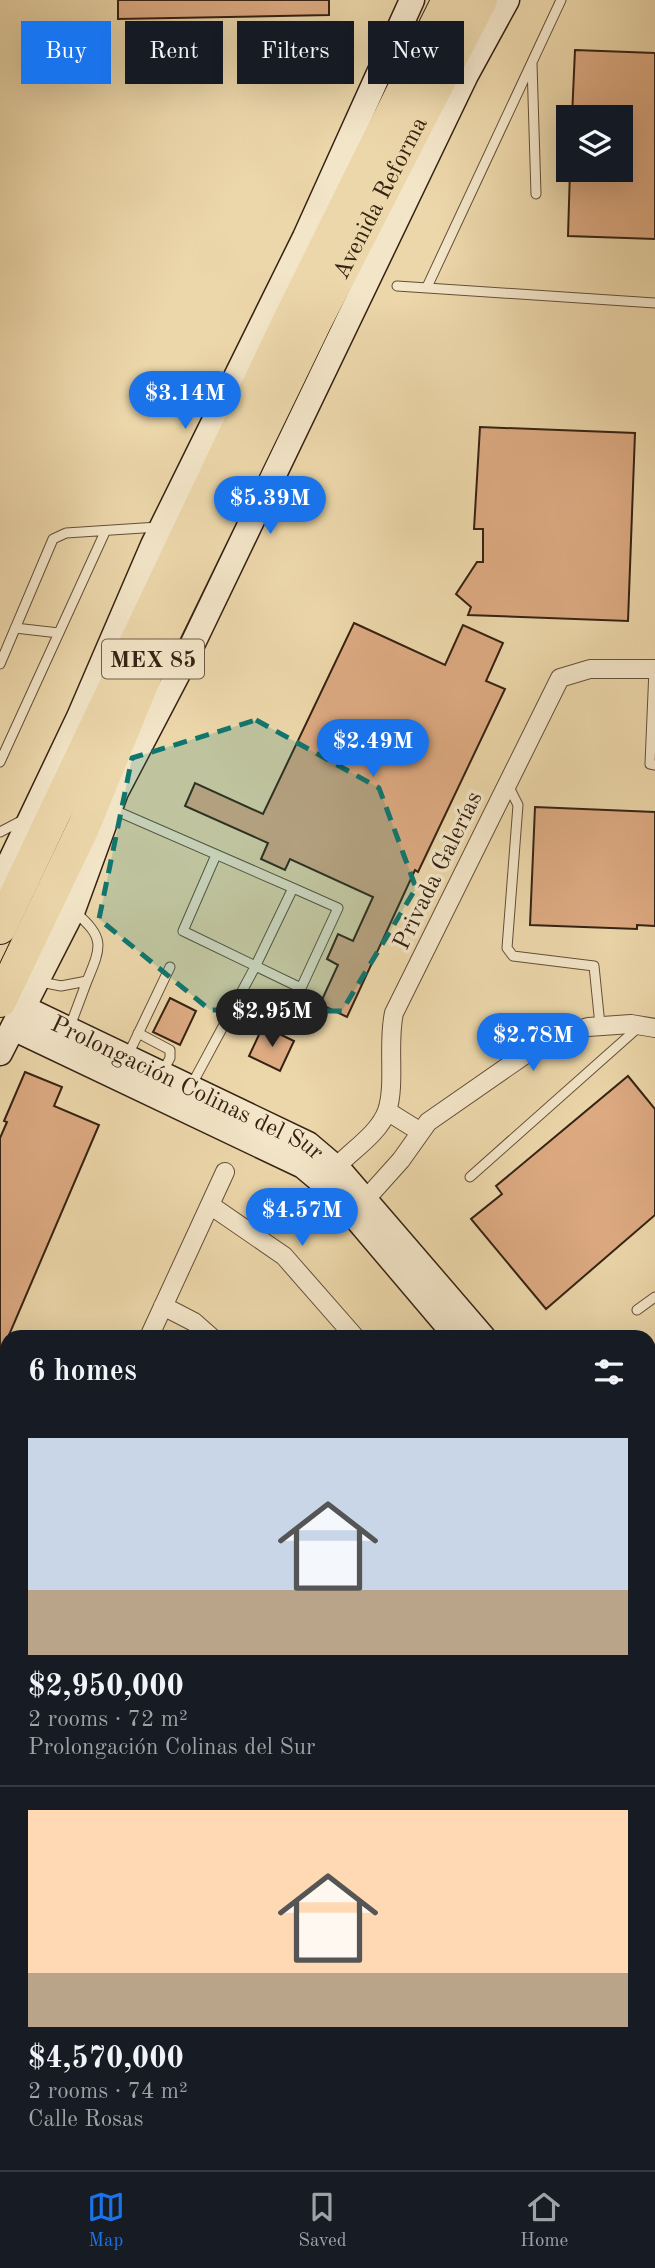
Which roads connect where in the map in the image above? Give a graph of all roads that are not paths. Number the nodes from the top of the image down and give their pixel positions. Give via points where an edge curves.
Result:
1 (412, 0) edge
2 (448, 0) edge
3 (481, 0) edge
4 (507, 0) edge
5 (561, 0) edge
6 (532, 62) junction
7 (536, 194) dead end
8 (397, 286) dead end
9 (426, 286) junction
10 (655, 303) edge
11 (303, 319) junction
12 (163, 527) junction
13 (105, 532) junction
14 (154, 604) junction
15 (15, 628) junction
16 (58, 633) junction
17 (0, 664) edge
18 (654, 669) edge
19 (654, 692) edge
20 (79, 717) junction
21 (0, 762) edge
22 (655, 765) edge
23 (506, 782) junction
24 (107, 801) junction
25 (32, 815) junction
26 (0, 832) edge
27 (98, 837) junction
28 (216, 855) junction
29 (0, 883) edge
30 (293, 888) junction
31 (73, 910) junction
32 (0, 928) edge
33 (170, 967) dead end
34 (255, 967) junction
35 (87, 981) junction
36 (17, 999) edge
37 (600, 1025) junction
38 (648, 1026) edge
39 (69, 1029) junction
40 (138, 1033) junction
41 (0, 1054) edge
42 (122, 1066) junction
43 (157, 1083) junction
44 (185, 1096) junction
45 (387, 1111) junction
46 (419, 1131) junction
47 (225, 1171) dead end
48 (329, 1175) junction
49 (470, 1177) dead end
50 (210, 1205) junction
51 (358, 1207) junction
52 (655, 1297) edge
53 (163, 1306) junction
54 (637, 1310) dead end
55 (152, 1330) edge
56 (203, 1330) edge
57 (349, 1330) edge
58 (467, 1330) edge

1 - 12 street via 305,237
2 - 11 highway, Avenida Reforma / MEX 85
3 - 11 highway, Avenida Reforma / MEX 85
4 - 24 street via 466,75 184,662
5 - 6 lane
6 - 7 lane
6 - 9 lane
8 - 9 lane
9 - 10 lane
11 - 14 highway, MEX 85
11 - 24 highway, MEX 85 via 154,655
12 - 13 lane
12 - 20 street
13 - 15 lane via 66,533 54,539
13 - 16 lane
14 - 20 highway
14 - 32 highway, MEX 85
15 - 16 lane
15 - 17 lane
16 - 21 lane
18 - 19 lane
18 - 23 street, Privada Galerías via 590,669 560,678
19 - 22 lane via 650,764
20 - 25 street
23 - 37 lane via 518,805 507,948 513,956 594,966
23 - 45 street, Privada Galerías via 394,1013 388,1036
24 - 27 street
24 - 28 lane
24 - 36 highway, MEX 85
25 - 26 lane
25 - 29 street
27 - 31 street
27 - 36 highway via 33,956
28 - 30 lane
28 - 34 lane via 183,931
30 - 34 lane
30 - 34 lane via 338,908 301,988
31 - 35 lane via 98,938 99,950
31 - 36 street
33 - 40 lane
34 - 44 lane
35 - 36 lane
35 - 39 lane
36 - 39 street, Prolongación Colinas del Sur
36 - 41 street
36 - 42 street, Prolongación Colinas del Sur
37 - 38 street
37 - 46 street via 556,1037
38 - 49 lane
39 - 42 street, Prolongación Colinas del Sur
40 - 42 lane
40 - 43 lane via 170,1049
42 - 43 street, Prolongación Colinas del Sur
43 - 44 street, Prolongación Colinas del Sur
44 - 48 street, Prolongación Colinas del Sur via 308,1144
45 - 46 street
45 - 48 street
46 - 51 street via 401,1160
47 - 50 street
48 - 51 street, Prolongación Colinas del Sur
50 - 53 street
50 - 57 street via 284,1256
51 - 58 street, Prolongación Colinas del Sur
52 - 54 lane
53 - 55 street
53 - 56 street

